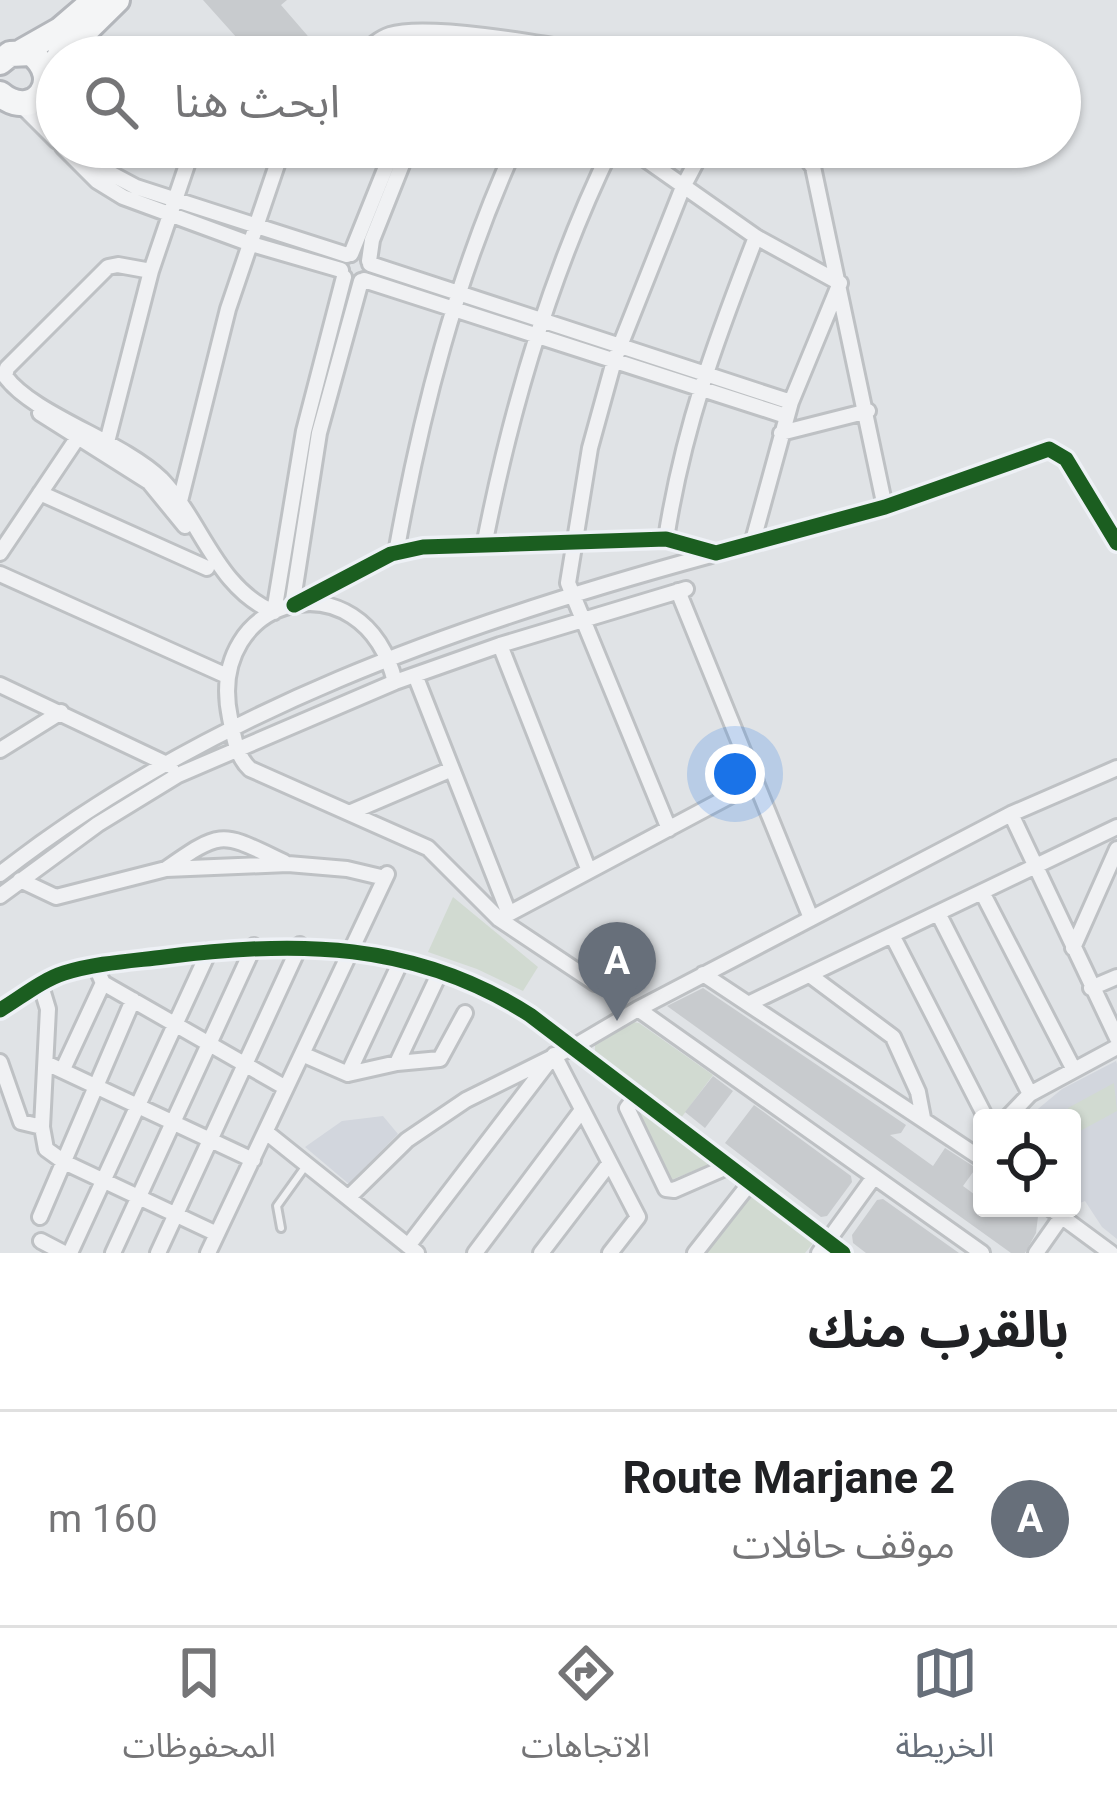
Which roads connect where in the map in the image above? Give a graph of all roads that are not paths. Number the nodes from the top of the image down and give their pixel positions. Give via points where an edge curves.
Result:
1 (95, 0) edge
2 (118, 0) edge
3 (46, 36) edge
4 (85, 36) edge
5 (388, 36) edge
6 (459, 36) edge
7 (9, 104) edge
8 (36, 125) edge
9 (91, 168) edge
10 (96, 168) edge
11 (186, 168) edge
12 (275, 168) edge
13 (385, 168) edge
14 (401, 168) edge
15 (506, 168) edge
16 (602, 168) edge
17 (656, 168) edge
18 (693, 168) edge
19 (813, 168) edge
20 (101, 176) junction
21 (683, 188) junction
22 (172, 208) junction
23 (254, 226) junction
24 (756, 237) junction
25 (248, 243) junction
26 (346, 264) junction
27 (151, 271) junction
28 (366, 272) junction
29 (840, 283) junction
30 (456, 300) junction
31 (538, 327) junction
32 (620, 345) junction
33 (614, 361) junction
34 (703, 373) junction
35 (699, 389) junction
36 (1, 391) edge
37 (789, 409) junction
38 (868, 411) junction
39 (781, 434) junction
40 (78, 437) junction
41 (107, 442) junction
42 (40, 493) junction
43 (180, 501) junction
44 (885, 507) junction
45 (185, 526) dead end
46 (666, 539) junction
47 (1117, 543) edge
48 (574, 544) junction
49 (752, 544) junction
50 (484, 546) junction
51 (0, 553) edge
52 (396, 553) junction
53 (716, 554) junction
54 (207, 568) dead end
55 (0, 574) edge
56 (574, 596) junction
57 (293, 605) junction
58 (274, 612) junction
59 (586, 619) junction
60 (500, 645) junction
61 (389, 658) junction
62 (415, 675) junction
63 (227, 676) junction
64 (395, 682) junction
65 (0, 685) edge
66 (61, 712) junction
67 (233, 730) junction
68 (0, 750) edge
69 (238, 751) junction
70 (168, 761) junction
71 (1117, 768) edge
72 (452, 770) junction
73 (178, 776) junction
74 (756, 782) junction
75 (349, 813) junction
76 (1011, 814) junction
77 (1117, 826) edge
78 (669, 829) junction
79 (1117, 849) edge
80 (288, 864) junction
81 (1036, 868) junction
82 (166, 869) junction
83 (589, 871) junction
84 (0, 874) edge
85 (20, 880) junction
86 (982, 894) junction
87 (0, 896) edge
88 (939, 915) junction
89 (504, 916) junction
90 (812, 918) junction
91 (893, 937) junction
92 (300, 945) junction
93 (254, 946) junction
94 (1073, 948) junction
95 (209, 951) junction
96 (350, 952) junction
97 (400, 961) junction
98 (96, 967) junction
99 (440, 972) junction
100 (703, 974) junction
101 (1116, 975) edge
102 (811, 976) junction
103 (103, 983) junction
104 (595, 983) dead end
105 (41, 986) junction
106 (1090, 988) junction
107 (133, 1000) junction
108 (748, 1004) junction
109 (638, 1009) junction
110 (0, 1010) edge
111 (465, 1013) dead end
112 (176, 1024) junction
113 (1117, 1038) edge
114 (209, 1044) junction
115 (575, 1046) junction
116 (1117, 1047) edge
117 (302, 1054) junction
118 (554, 1055) junction
119 (0, 1062) edge
120 (46, 1063) junction
121 (397, 1063) junction
122 (245, 1064) junction
123 (63, 1069) junction
124 (1073, 1070) junction
125 (348, 1074) junction
126 (95, 1084) junction
127 (286, 1088) junction
128 (1030, 1094) junction
129 (637, 1095) junction
130 (138, 1106) junction
131 (981, 1109) edge
132 (1016, 1109) edge
133 (582, 1110) junction
134 (923, 1118) junction
135 (173, 1123) junction
136 (42, 1127) junction
137 (266, 1132) junction
138 (210, 1141) junction
139 (973, 1148) edge
140 (253, 1160) junction
141 (64, 1162) junction
142 (307, 1164) junction
143 (609, 1164) junction
144 (729, 1166) junction
145 (874, 1177) junction
146 (104, 1180) junction
147 (750, 1183) junction
148 (139, 1197) junction
149 (349, 1197) junction
150 (176, 1215) junction
151 (40, 1217) dead end
152 (1054, 1217) edge
153 (1063, 1217) edge
154 (281, 1228) dead end
155 (217, 1234) junction
156 (41, 1241) dead end
157 (823, 1247) edge
158 (413, 1249) edge
159 (67, 1253) edge
160 (113, 1253) edge
161 (158, 1253) edge
162 (208, 1253) edge
163 (475, 1253) edge
164 (541, 1253) edge
165 (610, 1253) edge
166 (695, 1253) edge
167 (843, 1253) edge
168 (982, 1253) edge
169 (1036, 1253) edge
170 (1111, 1253) edge

1 - 3 highway
2 - 4 highway
5 - 6 street
7 - 8 street
9 - 20 street
10 - 20 street
11 - 22 street
12 - 23 street
13 - 26 street
14 - 28 street
15 - 30 street
16 - 31 street
17 - 21 street
18 - 21 street
19 - 29 street
20 - 22 street via 123,197
21 - 24 street
21 - 32 street
22 - 23 street
22 - 25 street
22 - 27 street
23 - 25 street
23 - 26 street
24 - 29 street
24 - 34 street
25 - 26 street
25 - 43 street
26 - 28 street via 352,282
26 - 28 street via 363,255
26 - 58 street via 304,431
27 - 41 street
27 - 41 street via 108,267 6,372 23,394
28 - 30 street
28 - 57 street via 319,433
29 - 37 street
29 - 38 street
30 - 31 street
30 - 52 street
31 - 32 street
31 - 33 street
31 - 50 street
32 - 33 street
32 - 34 street
33 - 35 street
33 - 48 street
34 - 35 street
34 - 37 street
35 - 37 street
35 - 46 street
36 - 40 street
37 - 39 street
38 - 39 street
38 - 44 street
39 - 49 street
40 - 42 street
40 - 45 street via 149,482
41 - 43 street
42 - 51 street
42 - 54 street
43 - 58 street via 230,580
44 - 47 street via 1049,449 1066,460
44 - 49 street
46 - 48 street
46 - 53 street
48 - 50 street
48 - 56 street
49 - 53 street
50 - 52 street
52 - 57 street
53 - 56 street
55 - 63 street
56 - 59 street
56 - 61 street
57 - 58 street
57 - 61 street via 350,613
58 - 63 street via 245,634
59 - 60 street
59 - 74 street via 682,590
59 - 78 street
60 - 62 street
60 - 83 street
61 - 64 street
61 - 67 street
62 - 64 street
62 - 72 street
63 - 67 street
64 - 69 street
65 - 66 street
66 - 68 street
66 - 70 street
67 - 69 street
67 - 70 street
69 - 73 street
69 - 75 street via 250,769
70 - 73 street
70 - 84 street
71 - 76 street
72 - 75 street
72 - 89 street
73 - 85 street
74 - 78 street
74 - 90 street
75 - 89 street via 437,854
76 - 81 street
76 - 90 street
77 - 81 street
78 - 83 street
79 - 94 street
80 - 82 street
80 - 82 street via 220,837
80 - 96 street via 386,876
81 - 86 street
81 - 94 street
82 - 85 street via 56,897
83 - 89 street
85 - 87 street
86 - 88 street
86 - 124 street
88 - 91 street
88 - 128 street
89 - 104 street
90 - 100 street
91 - 102 street
91 - 131 street
92 - 93 street
92 - 96 street
92 - 122 street
93 - 95 street
93 - 114 street
94 - 106 street
95 - 98 street
95 - 112 street
96 - 97 street
96 - 117 street
97 - 99 street
97 - 125 street
98 - 103 street
98 - 105 street
99 - 115 street via 513,1004
99 - 121 street
100 - 108 street
100 - 109 street
101 - 106 street
102 - 108 street
102 - 134 street via 892,1037
103 - 107 street
103 - 123 street
105 - 110 street
105 - 120 street
106 - 113 street
107 - 112 street
107 - 126 street
108 - 134 street
109 - 115 street
109 - 145 street
111 - 121 street via 440,1059
112 - 114 street
112 - 130 street
114 - 122 street
114 - 135 street
115 - 118 street
115 - 129 street
116 - 124 street
117 - 125 street
117 - 127 street
118 - 133 street
118 - 149 street via 407,1140
118 - 158 street
119 - 136 street via 21,1122
120 - 123 street
120 - 136 street
121 - 125 street
122 - 127 street
122 - 138 street
123 - 126 street
124 - 128 street
126 - 130 street
126 - 141 street
127 - 137 street
128 - 132 street
129 - 144 street
129 - 144 street via 627,1108 666,1189
130 - 135 street
130 - 146 street
133 - 143 street
133 - 163 street
134 - 139 street
135 - 138 street
135 - 148 street
136 - 141 street via 46,1149
137 - 140 street
137 - 142 street
138 - 140 street
138 - 150 street
140 - 155 street
141 - 146 street
141 - 151 street
142 - 149 street
142 - 154 lane via 277,1206
143 - 164 street
143 - 165 street via 638,1216
144 - 147 street
145 - 157 street
145 - 168 street
146 - 148 street
146 - 159 street
147 - 157 street
147 - 166 street
148 - 150 street
148 - 160 street
149 - 158 street
150 - 155 street
150 - 161 street
152 - 169 street
153 - 170 street
155 - 162 street
156 - 159 street
157 - 167 street

